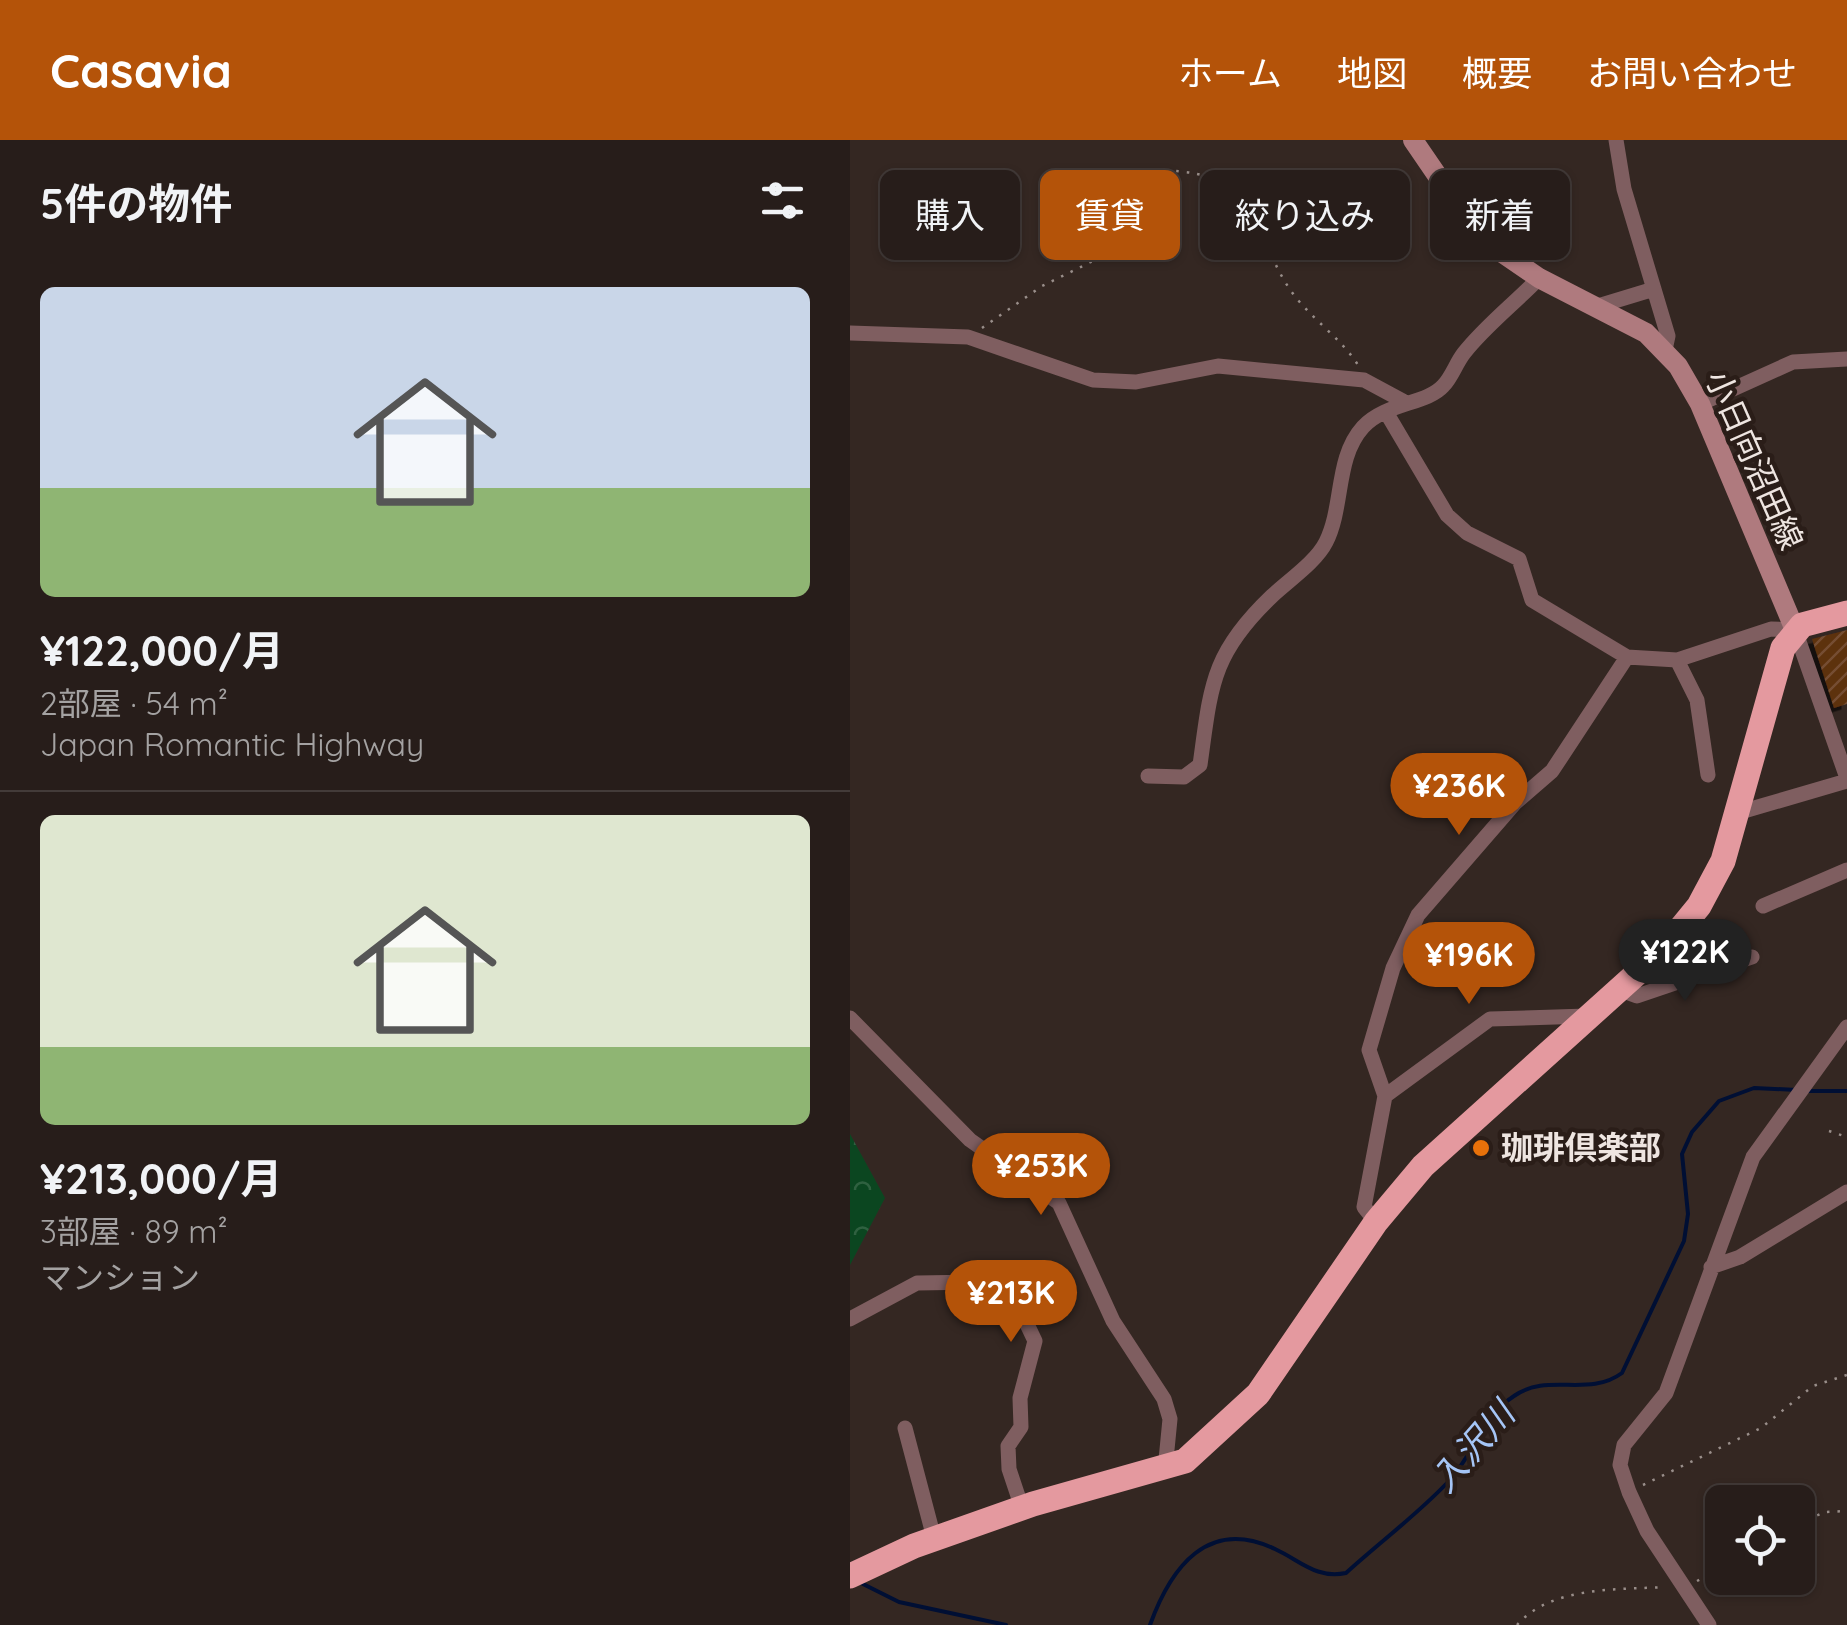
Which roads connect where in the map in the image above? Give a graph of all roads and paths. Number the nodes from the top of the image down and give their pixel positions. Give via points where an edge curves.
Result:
1 (1413, 140) edge
2 (1616, 140) edge
3 (1539, 278) junction
4 (1654, 289) junction
5 (1598, 306) junction
6 (850, 333) edge
7 (968, 337) junction
8 (1665, 350) junction
9 (1847, 360) edge
10 (1364, 380) junction
11 (1403, 401) junction
12 (1700, 404) junction
13 (1386, 412) junction
14 (1847, 613) edge
15 (1795, 630) junction
16 (1626, 657) junction
17 (1677, 660) junction
18 (1708, 775) dead end
19 (1148, 776) dead end
20 (1847, 779) edge
21 (1737, 813) junction
22 (1847, 870) edge
23 (1763, 906) dead end
24 (1752, 957) dead end
25 (1618, 989) junction
26 (1587, 1016) junction
27 (850, 1018) edge
28 (1847, 1027) edge
29 (1385, 1096) junction
30 (1830, 1131) dead end
31 (1847, 1137) edge
32 (1847, 1192) edge
33 (1376, 1222) junction
34 (1711, 1267) junction
35 (850, 1319) edge
36 (1847, 1375) edge
37 (906, 1428) dead end
38 (1165, 1470) junction
39 (1629, 1492) junction
40 (1022, 1508) junction
41 (1847, 1511) edge
42 (1815, 1516) edge
43 (934, 1538) junction
44 (850, 1576) edge
45 (1705, 1577) edge
46 (1687, 1586) junction
47 (1517, 1625) edge
48 (1709, 1625) edge

1 - 3 main road, 小日向沼田線 via 1466,219
2 - 4 street
3 - 5 main road, 小日向沼田線
3 - 11 street via 1464,352 1443,387
4 - 5 street
4 - 8 street via 1668,336
5 - 8 main road, 小日向沼田線
6 - 7 street
7 - 10 street via 1093,380 1136,382 1218,366
7 - 10 path via 1042,286 1097,260 1118,237 1147,176 1186,172 1220,180 1237,198 1266,238 1288,288 1356,361
8 - 12 main road, 小日向沼田線
9 - 12 street via 1793,362
10 - 11 street
11 - 13 street
12 - 15 main road, 小日向沼田線
13 - 16 street via 1447,515 1519,559 1532,600
13 - 19 street via 1364,426 1347,456 1324,546 1229,642 1208,702 1200,766 1195,773
14 - 15 highway
15 - 17 street via 1771,629
15 - 20 street
15 - 21 highway via 1778,664
16 - 17 street
16 - 29 street via 1552,771 1418,915 1368,1050
17 - 18 street via 1697,700
20 - 21 street
21 - 25 highway via 1724,861 1699,906
22 - 23 street
24 - 25 street via 1637,996
25 - 26 highway
26 - 29 street via 1490,1019
26 - 33 highway via 1423,1166
27 - 38 street via 970,1140 1059,1203 1096,1291 1164,1399 1170,1420
28 - 34 street via 1753,1158
29 - 33 street via 1364,1207
30 - 31 path
32 - 34 street via 1740,1257
33 - 38 highway via 1258,1394 1206,1446
34 - 39 street via 1666,1393 1624,1445 1620,1464
35 - 40 street via 917,1284 979,1282 1004,1294 1034,1340 1020,1398 1022,1428 1008,1446
36 - 39 path via 1813,1386 1761,1428
37 - 43 street
38 - 40 highway
39 - 46 street
40 - 43 highway
41 - 42 path
43 - 44 highway
45 - 46 path
46 - 47 path via 1595,1590 1532,1608
46 - 48 street

